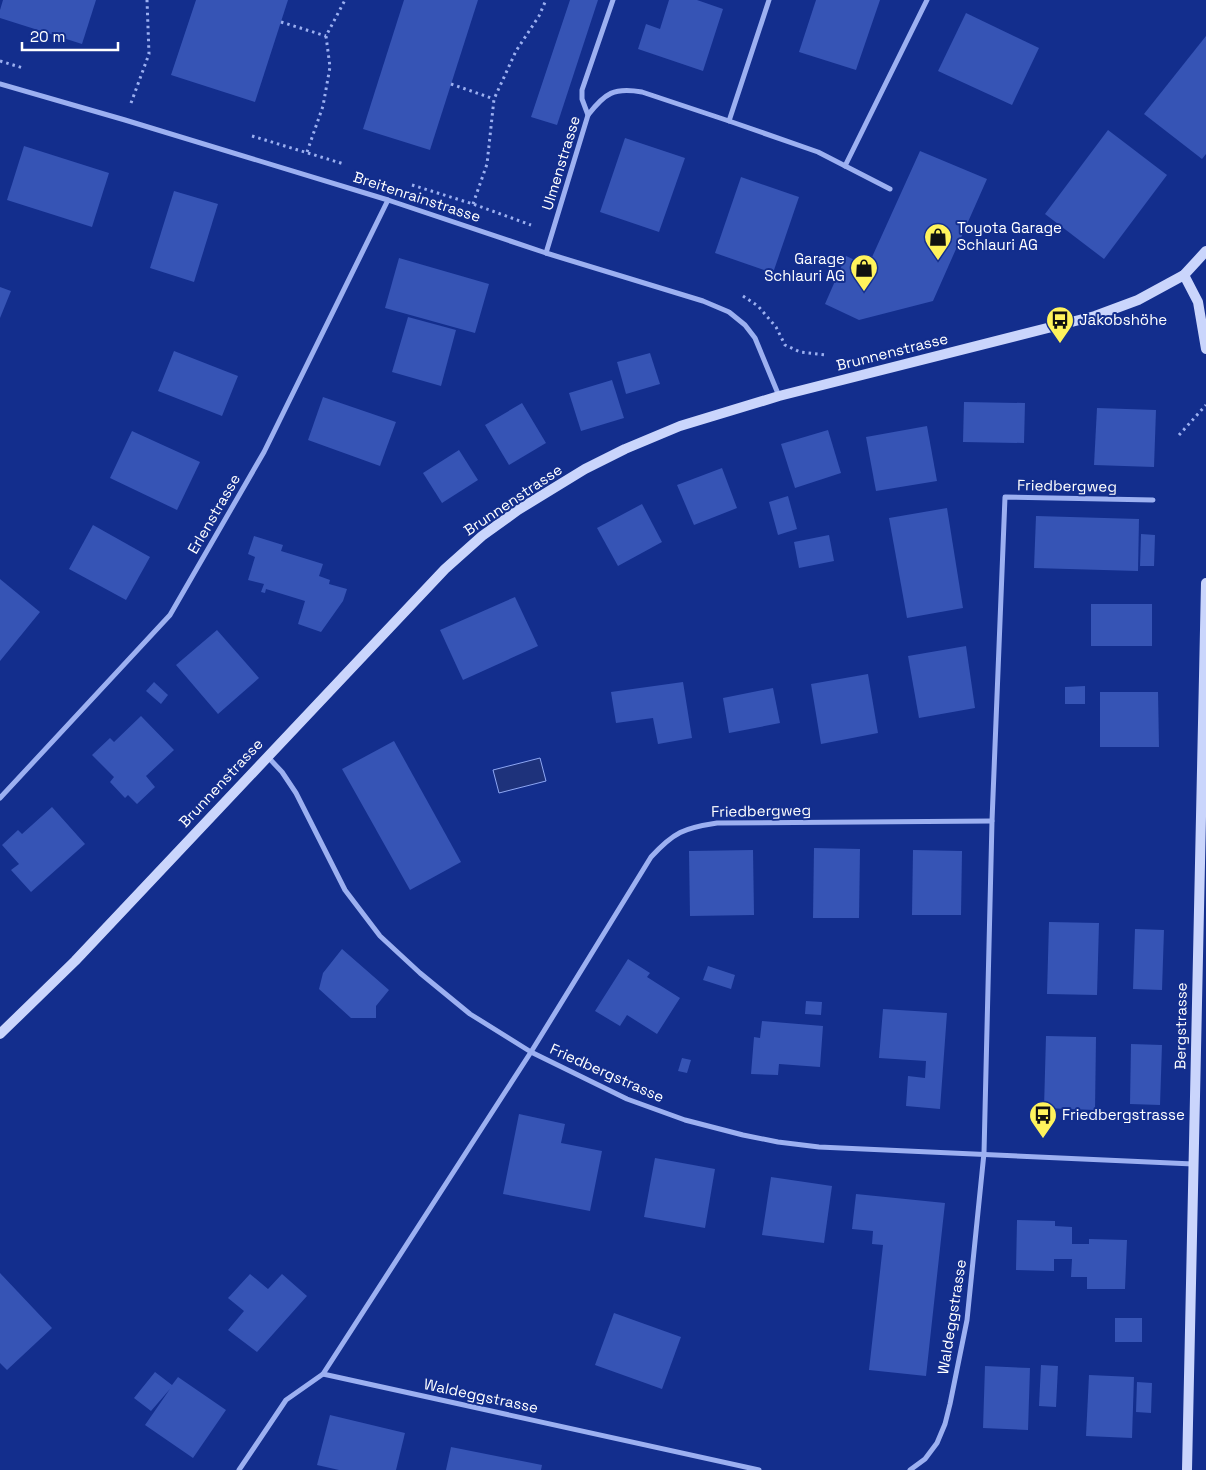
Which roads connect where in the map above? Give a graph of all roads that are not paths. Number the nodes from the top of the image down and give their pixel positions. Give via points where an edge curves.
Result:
1 (613, 0) edge
2 (769, 0) edge
3 (927, 0) edge
4 (0, 84) edge
5 (588, 115) junction
6 (729, 121) junction
7 (845, 166) junction
8 (890, 188) dead end
9 (388, 200) junction
10 (1206, 250) edge
11 (546, 253) junction
12 (1184, 275) junction
13 (1206, 349) edge
14 (779, 396) junction
15 (1153, 500) dead end
16 (1206, 583) edge
17 (267, 756) junction
18 (0, 798) edge
19 (992, 821) junction
20 (0, 1034) edge
21 (531, 1052) junction
22 (984, 1154) junction
23 (1193, 1164) junction
24 (323, 1374) junction
25 (239, 1470) edge
26 (759, 1470) edge
27 (910, 1470) edge
28 (1187, 1470) edge

1 - 5 street via 582,90
2 - 6 street
3 - 7 street
4 - 9 street, Breitenrainstrasse
5 - 6 street, Ulmenstrasse via 607,94 630,90
5 - 11 street, Ulmenstrasse
6 - 7 street, Ulmenstrasse via 818,152
7 - 8 street, Ulmenstrasse
9 - 11 street, Breitenrainstrasse
9 - 18 street, Erlenstrasse via 264,452 170,615
10 - 12 main road
11 - 14 street, Breitenrainstrasse via 729,312 755,338
12 - 13 main road via 1198,302
12 - 14 main road, Brunnenstrasse via 1138,300 1095,316
14 - 17 main road, Brunnenstrasse via 680,426 625,449 518,510 445,569
15 - 19 street, Friedbergweg via 1005,497
16 - 23 main road, Bergstrasse
17 - 20 main road, Brunnenstrasse via 75,961
17 - 21 street, Friedbergstrasse via 296,793 344,890 380,936 470,1014
19 - 21 street, Friedbergweg via 717,824 679,832 651,857
19 - 22 street, Friedbergweg
21 - 22 street, Friedbergstrasse via 627,1100 742,1135 819,1146
21 - 24 street, Friedbergweg
22 - 23 street, Friedbergstrasse
22 - 27 street, Waldeggstrasse via 967,1320 950,1404 937,1443 925,1459
23 - 28 main road, Bergstrasse
24 - 25 street via 286,1400
24 - 26 street, Waldeggstrasse

